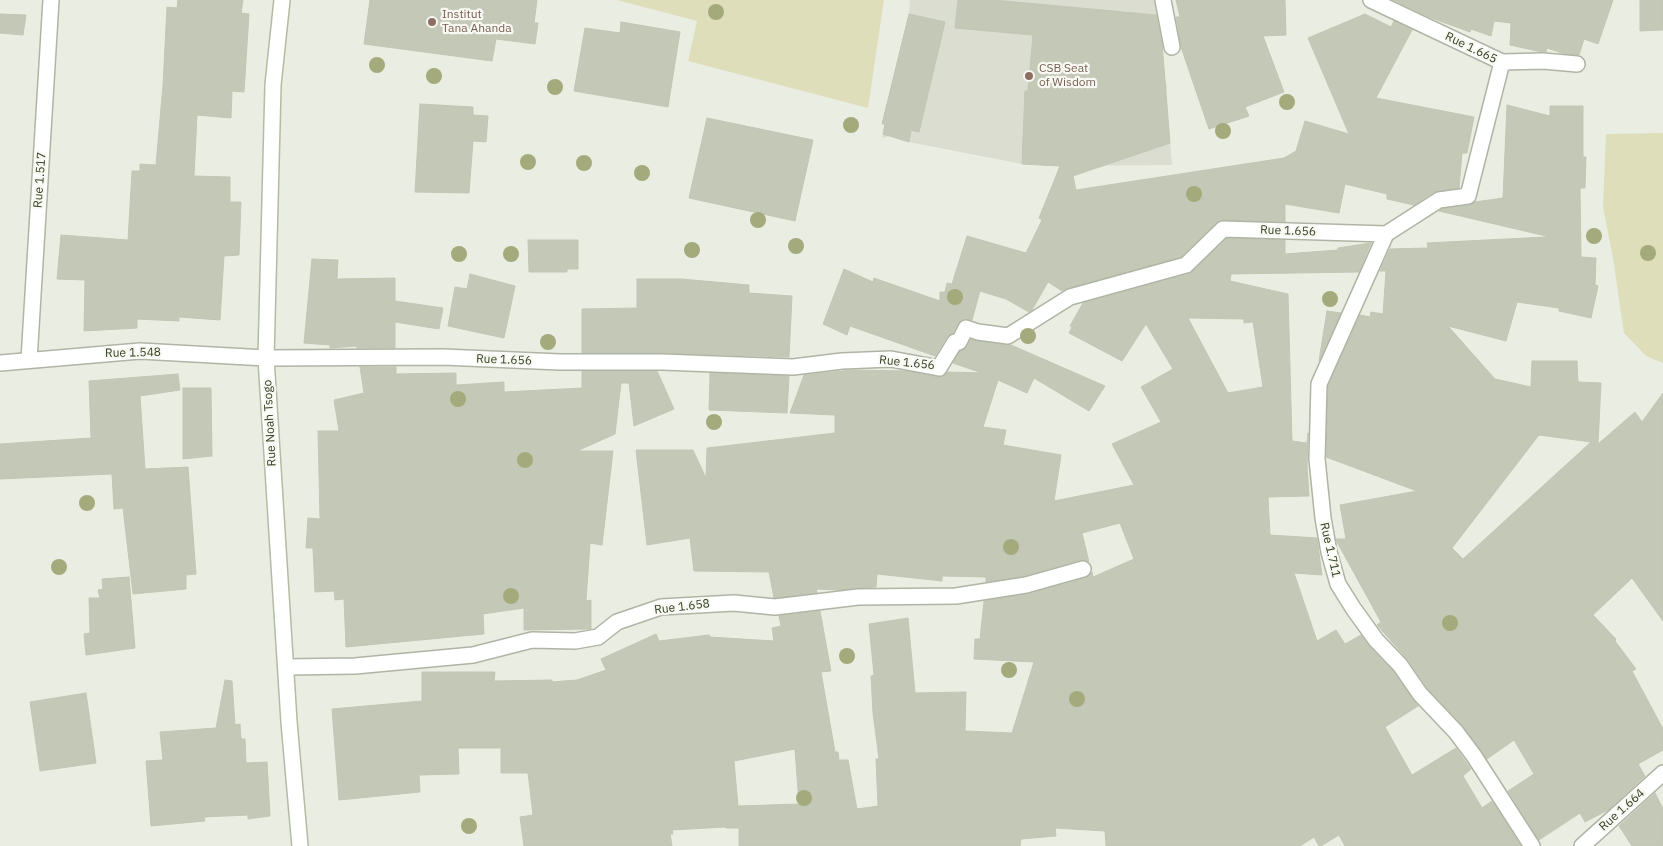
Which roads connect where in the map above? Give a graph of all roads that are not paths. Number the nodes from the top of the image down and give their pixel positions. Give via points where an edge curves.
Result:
1 (51, 0) edge
2 (282, 0) edge
3 (1163, 0) edge
4 (1371, 0) edge
5 (1172, 47) dead end
6 (1502, 62) junction
7 (1577, 64) dead end
8 (1386, 234) junction
9 (266, 358) junction
10 (29, 360) junction
11 (0, 363) edge
12 (1083, 569) dead end
13 (286, 667) junction
14 (1663, 773) edge
15 (300, 846) edge
16 (1532, 846) edge
17 (1582, 846) edge

1 - 10 street, Rue 1.517
2 - 9 street, Rue Noah Tsogo via 273,85
3 - 5 street
4 - 6 street, Rue 1.665
6 - 7 street, Rue 1.665
6 - 8 street via 1468,196 1439,200
8 - 9 street, Rue 1.656 via 1223,229 1186,265 1070,297 1008,336 966,328 938,368 891,359 793,367 443,357
8 - 16 street, Rue 1.711 via 1319,384 1317,459 1329,552 1338,584 1353,608 1420,694 1456,732
9 - 10 street, Rue 1.548 via 140,351
9 - 13 street, Rue Noah Tsogo
10 - 11 street, Rue 1.548
12 - 13 street, Rue 1.658 via 1026,585 956,596 858,597 775,607 709,603 661,607 617,622 598,638 532,640 473,655 355,666
13 - 15 street, Rue Noah Tsogo
14 - 17 street, Rue 1.664

